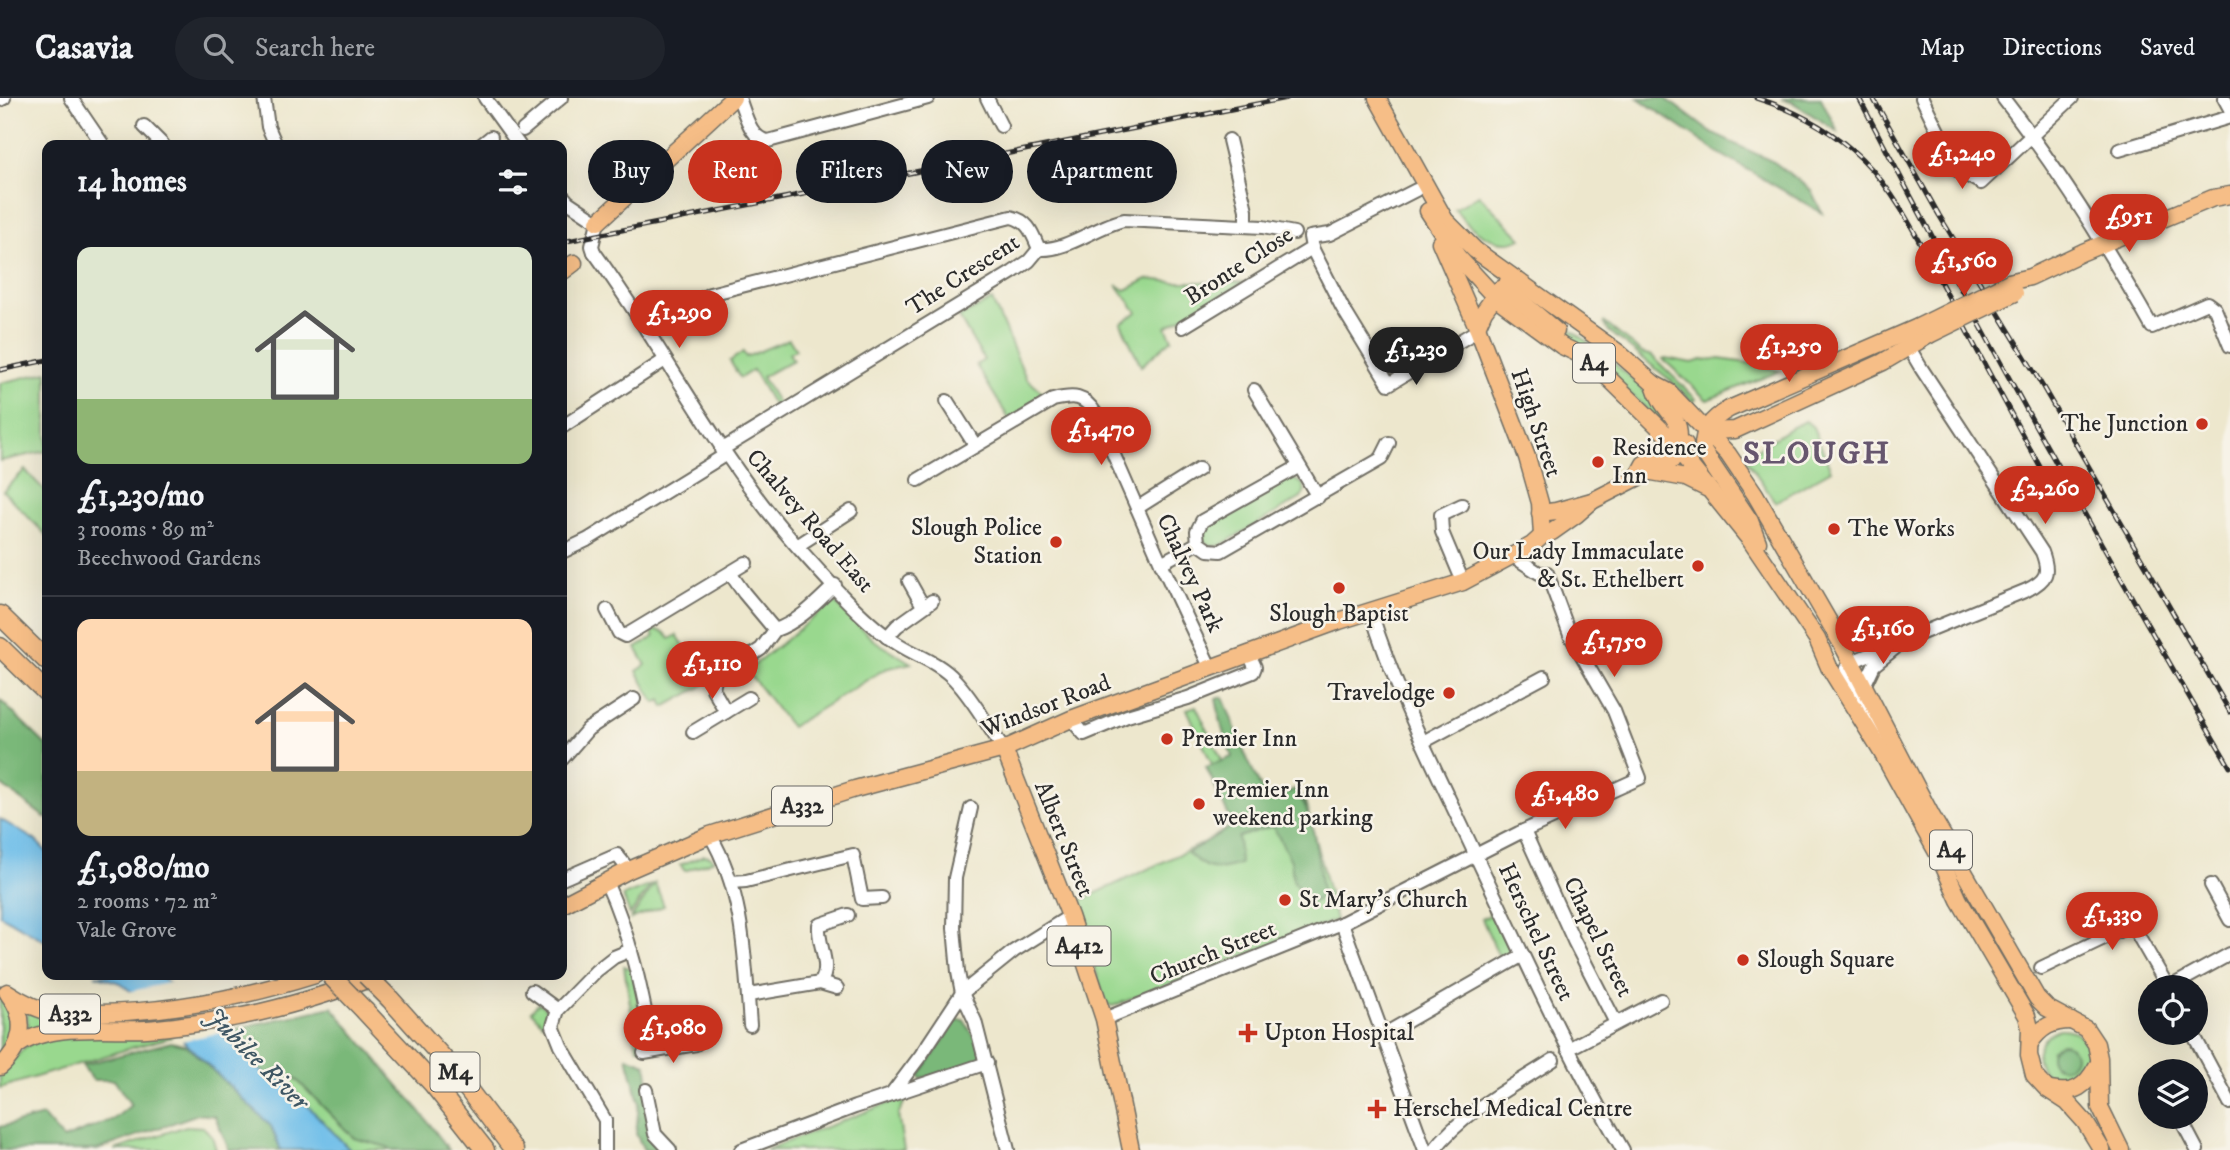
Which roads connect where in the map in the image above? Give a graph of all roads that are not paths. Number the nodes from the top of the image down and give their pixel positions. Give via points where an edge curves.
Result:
1 (71, 98) edge
2 (264, 98) edge
3 (485, 98) edge
4 (733, 98) edge
5 (739, 98) edge
6 (928, 98) edge
7 (986, 98) edge
8 (1922, 98) edge
9 (2003, 98) edge
10 (2072, 98) edge
11 (2224, 98) edge
12 (1372, 99) edge
13 (560, 104) edge
14 (2230, 109) edge
15 (2230, 117) edge
16 (144, 126) dead end
17 (1001, 126) dead end
18 (523, 130) dead end
19 (2032, 134) junction
20 (100, 140) edge
21 (157, 140) edge
22 (274, 140) edge
23 (515, 140) edge
24 (1229, 140) dead end
25 (2119, 150) dead end
26 (1416, 190) junction
27 (2230, 195) edge
28 (567, 201) edge
29 (1432, 219) junction
30 (598, 222) junction
31 (1246, 226) junction
32 (1294, 233) dead end
33 (1311, 242) junction
34 (2104, 244) junction
35 (1039, 248) junction
36 (594, 252) junction
37 (568, 268) edge
38 (1510, 276) junction
39 (1494, 297) junction
40 (1184, 327) dead end
41 (1478, 329) junction
42 (1920, 330) junction
43 (647, 331) junction
44 (1909, 346) junction
45 (2230, 346) edge
46 (1589, 359) junction
47 (666, 360) junction
48 (1654, 384) junction
49 (1255, 389) dead end
50 (947, 401) dead end
51 (567, 423) edge
52 (1735, 430) junction
53 (1706, 431) junction
54 (1389, 443) dead end
55 (975, 444) junction
56 (1679, 447) junction
57 (723, 452) junction
58 (1728, 454) junction
59 (1298, 467) junction
60 (1199, 469) dead end
61 (1644, 474) junction
62 (918, 480) dead end
63 (1712, 491) junction
64 (1318, 497) junction
65 (1592, 500) junction
66 (1462, 505) dead end
67 (1137, 508) junction
68 (850, 511) dead end
69 (1540, 513) junction
70 (1542, 536) junction
71 (1198, 543) junction
72 (797, 546) junction
73 (567, 550) edge
74 (1513, 556) junction
75 (1161, 563) junction
76 (746, 564) dead end
77 (1767, 564) junction
78 (730, 573) junction
79 (909, 581) dead end
80 (1463, 582) junction
81 (835, 585) junction
82 (607, 610) dead end
83 (1371, 612) junction
84 (0, 615) edge
85 (775, 630) junction
86 (887, 637) junction
87 (1903, 642) junction
88 (0, 646) edge
89 (1249, 654) junction
90 (42, 657) edge
91 (1852, 662) junction
92 (1211, 669) junction
93 (1544, 677) dead end
94 (1864, 686) junction
95 (42, 688) edge
96 (635, 698) dead end
97 (749, 698) dead end
98 (726, 712) junction
99 (1071, 719) junction
100 (693, 732) dead end
101 (1423, 742) junction
102 (1004, 749) junction
103 (1881, 751) junction
104 (567, 753) edge
105 (971, 808) dead end
106 (1524, 831) junction
107 (710, 835) junction
108 (1476, 855) junction
109 (629, 870) junction
110 (567, 877) edge
111 (606, 882) junction
112 (732, 882) junction
113 (2211, 885) dead end
114 (567, 894) edge
115 (882, 898) dead end
116 (567, 902) edge
117 (848, 915) dead end
118 (1070, 916) junction
119 (2230, 920) edge
120 (1342, 923) junction
121 (631, 950) junction
122 (2230, 954) edge
123 (1523, 955) junction
124 (2041, 968) dead end
125 (2162, 975) edge
126 (2191, 975) edge
127 (297, 980) edge
128 (335, 980) edge
129 (367, 980) edge
130 (371, 980) edge
131 (820, 983) junction
132 (837, 988) dead end
133 (4, 989) edge
134 (532, 991) dead end
135 (962, 993) junction
136 (749, 995) junction
137 (1661, 1000) dead end
138 (558, 1010) junction
139 (1104, 1019) junction
140 (2071, 1021) junction
141 (1616, 1023) junction
142 (750, 1025) dead end
143 (1382, 1035) junction
144 (2030, 1043) junction
145 (696, 1044) dead end
146 (2199, 1045) edge
147 (17, 1046) junction
148 (1568, 1049) junction
149 (1553, 1060) dead end
150 (987, 1062) junction
151 (2099, 1064) junction
152 (0, 1067) edge
153 (646, 1090) dead end
154 (2049, 1090) junction
155 (891, 1095) junction
156 (2230, 1103) edge
157 (2184, 1129) edge
158 (485, 1150) edge
159 (514, 1150) edge
160 (606, 1150) edge
161 (670, 1150) edge
162 (741, 1150) edge
163 (1008, 1150) edge
164 (1131, 1150) edge
165 (1425, 1150) edge
166 (1434, 1150) edge
167 (1623, 1150) edge
168 (2102, 1150) edge
169 (2121, 1150) edge
170 (2197, 1150) edge

1 - 20 street
2 - 22 street
3 - 23 street
4 - 30 main road
5 - 6 street via 755,135 768,141
7 - 17 street
8 - 19 street via 1957,170 1981,183
9 - 19 street
10 - 19 street
11 - 14 street
12 - 26 main road, A4
12 - 38 main road, A4 via 1445,220
13 - 18 street
15 - 25 street
16 - 21 street
19 - 34 street
24 - 31 street
26 - 29 main road, A4
26 - 33 street, Bronte Close
27 - 34 main road
28 - 30 street
29 - 39 main road, A4
29 - 41 main road, High Street
30 - 36 street
31 - 32 street
31 - 35 street via 1125,220 1051,250
33 - 40 street, Bronte Close
33 - 41 street via 1342,307 1389,384
34 - 42 main road, bridge
34 - 45 street via 2152,327 2207,303 2215,309
35 - 43 street, The Crescent via 1029,226 1011,217 709,295
35 - 57 street, The Crescent via 1013,272
36 - 37 street
36 - 43 street, Chalvey Road East
38 - 39 main road
38 - 46 main road via 1506,287 1510,292
38 - 48 main road, A4 via 1619,353
39 - 41 main road
39 - 46 main road, A4 via 1562,346
41 - 69 main road, High Street via 1528,457
42 - 44 main road
42 - 53 main road via 1729,409 1714,418
43 - 47 street, Chalvey Road East
44 - 52 main road
44 - 87 street via 2042,552 2047,570 2043,580 2027,590
46 - 56 main road, A4
47 - 51 street
47 - 57 street, Chalvey Road East
48 - 53 main road, A4 via 1669,392
48 - 56 main road via 1658,399 1679,425
49 - 59 street
50 - 55 street
52 - 53 main road
52 - 58 main road
53 - 56 main road
53 - 58 main road
53 - 77 main road via 1703,451 1750,521
54 - 64 street via 1381,459
55 - 62 street, Chalvey Park
55 - 67 street, Chalvey Park via 1053,400 1082,399 1096,414
56 - 61 main road via 1672,462
56 - 63 main road, A4
57 - 72 street, Chalvey Road East
57 - 73 street, The Crescent
58 - 91 main road, A4
59 - 64 street
59 - 71 street via 1202,521
60 - 67 street
61 - 63 main road, A4 via 1686,478
61 - 65 main road
63 - 77 main road, A4
64 - 71 street via 1221,551
65 - 69 main road
65 - 70 main road, Windsor Road
66 - 80 street via 1441,515 1442,532
67 - 75 street, Chalvey Park
68 - 72 street
69 - 70 main road, High Street
70 - 74 main road, Windsor Road / A332
71 - 75 street
72 - 81 street, Chalvey Road East
74 - 80 main road, Windsor Road / A332
74 - 106 street, Church Street via 1539,573 1547,573 1570,635 1614,711 1640,778
75 - 92 street, Chalvey Park
76 - 78 street
77 - 103 main road, A4 via 1817,639
78 - 82 street via 625,636
78 - 85 street
79 - 86 street via 928,604
80 - 83 main road, Windsor Road / A332
81 - 85 street via 811,609
81 - 86 street, Chalvey Road East
83 - 89 main road, Windsor Road / A332
83 - 101 street, Herschel Street
84 - 90 highway
85 - 98 street via 761,649 715,680 713,689
86 - 102 street, Chalvey Road East via 938,664 954,678
87 - 91 street
87 - 94 street via 1874,665
88 - 95 highway
89 - 92 main road, Windsor Road / A332
89 - 99 street via 1253,672 1188,698 1084,734
91 - 94 main road, A4
91 - 103 street via 1846,668
92 - 99 main road, Windsor Road / A332
93 - 101 street
94 - 140 main road, A4 via 1931,815 2037,998 2047,1009
96 - 104 street via 588,729
97 - 98 street
98 - 100 street
99 - 102 main road, Windsor Road / A332
101 - 108 street, Herschel Street
102 - 107 main road, Windsor Road / A332
102 - 118 main road, Albert Street / A412
103 - 144 main road, A4 via 1959,900 2021,1004
105 - 135 street via 955,878 954,928
106 - 108 street, Church Street
106 - 141 street, Chapel Street
107 - 109 main road, Windsor Road / A332
107 - 112 street
108 - 120 street, Church Street
108 - 123 street, Herschel Street
109 - 110 street via 617,855
109 - 111 main road, Windsor Road / A332
111 - 114 main road, A332
111 - 116 main road, Windsor Road / A332
111 - 121 street
112 - 115 street via 853,855 862,899
112 - 136 street
113 - 119 street
117 - 131 street via 819,925 825,964
118 - 135 street via 1014,951
118 - 139 main road, Albert Street / A412
120 - 139 street, Church Street
120 - 143 street
121 - 138 street via 596,971
121 - 145 street via 648,1052
122 - 126 street
123 - 143 street
123 - 148 street, Herschel Street
124 - 125 street via 2127,927 2135,930
127 - 133 main road, A332 via 139,1012 57,1014 31,1006
128 - 158 highway, M4, bridge via 432,1083
129 - 147 main road, A332 via 316,999 236,1017 148,1029 51,1032
130 - 159 highway, M4, bridge via 452,1068
131 - 132 street
131 - 136 street
133 - 147 main road, A332 via 15,1002 20,1019
134 - 138 street
135 - 150 street
135 - 155 street
136 - 142 street
137 - 141 street
138 - 160 street via 553,1026 606,1120
139 - 164 main road, Albert Street / A412
140 - 144 main road via 2043,1027
140 - 151 main road via 2092,1036
141 - 148 street
143 - 165 street
144 - 154 main road via 2034,1075
146 - 156 street
147 - 152 main road, A332
148 - 167 street, Herschel Street
149 - 166 street via 1462,1122
150 - 155 street
150 - 163 street
151 - 154 main road via 2083,1085 2060,1092
151 - 169 main road via 2100,1107
153 - 161 street via 655,1134
154 - 168 main road via 2085,1122
155 - 162 street
157 - 170 street

